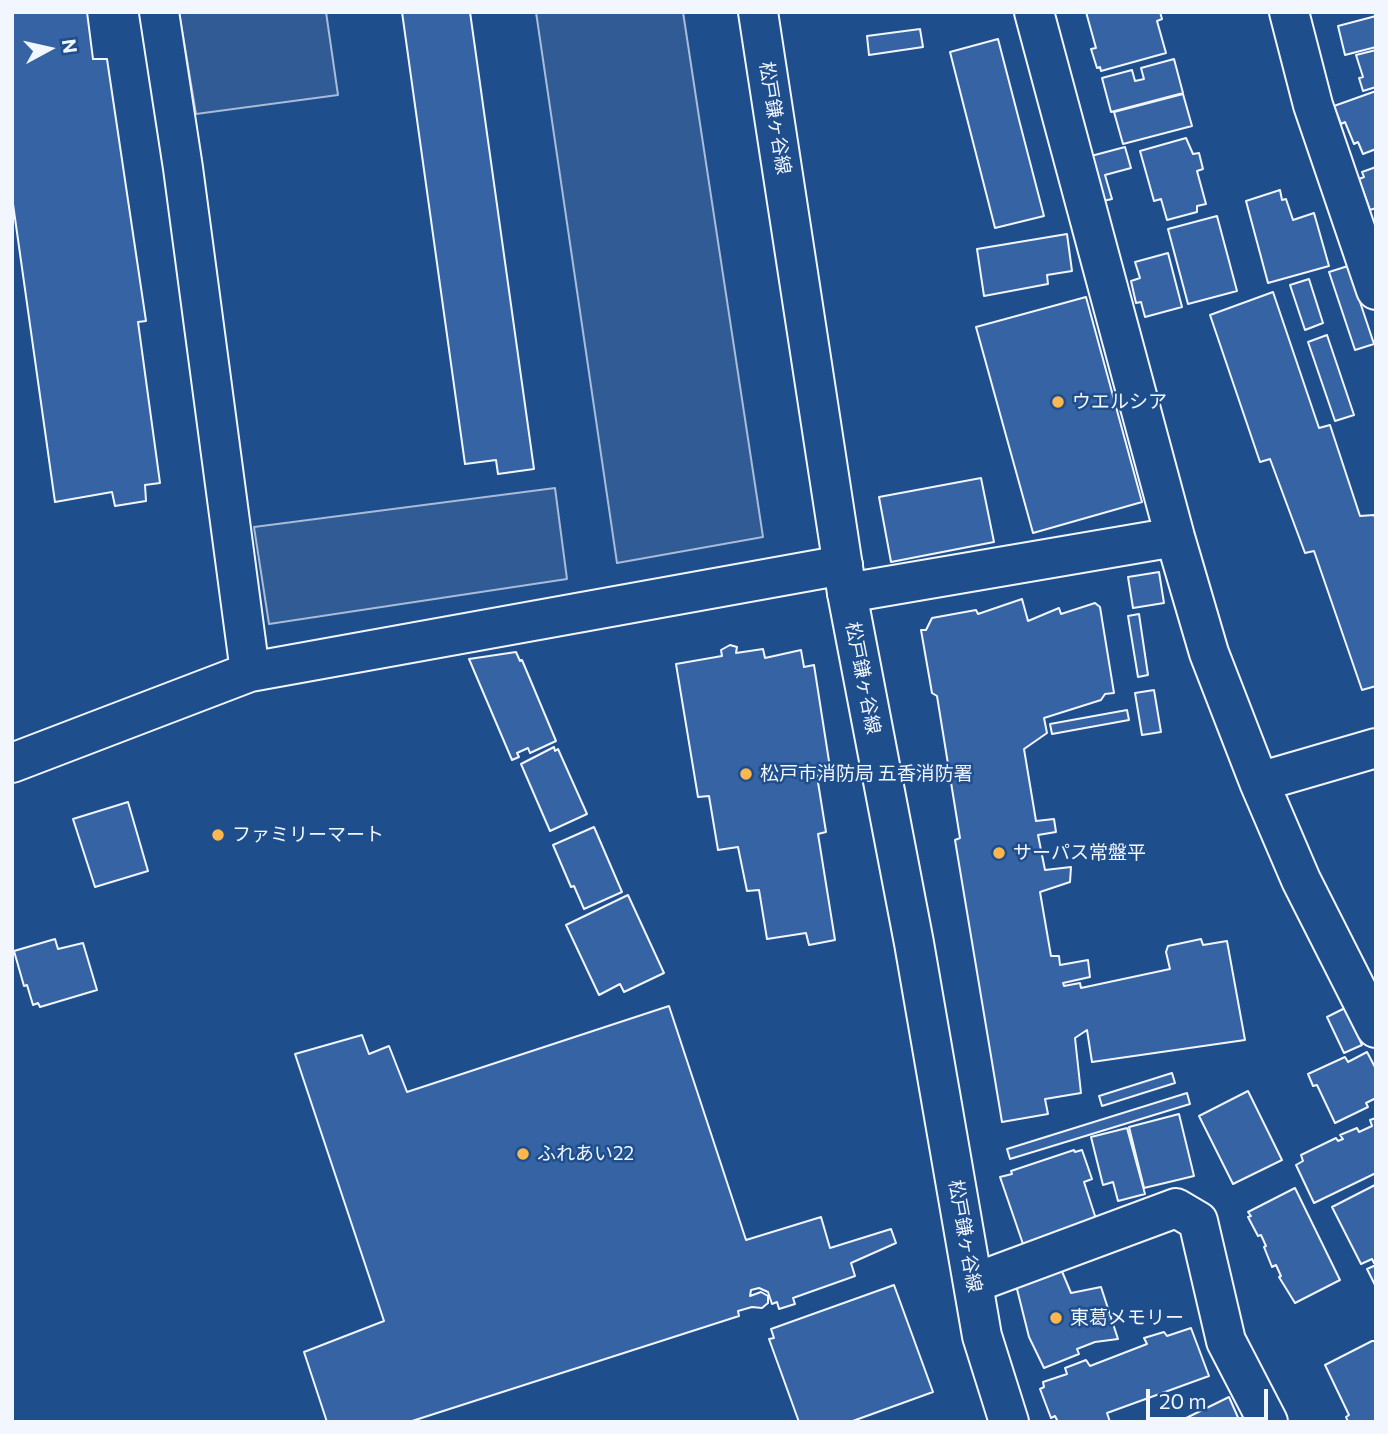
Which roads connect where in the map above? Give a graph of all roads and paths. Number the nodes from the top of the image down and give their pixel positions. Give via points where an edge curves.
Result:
1 (159, 12) edge
2 (758, 12) edge
3 (1034, 12) edge
4 (1289, 12) edge
5 (1376, 289) edge
6 (1175, 537) junction
7 (845, 579) junction
8 (250, 671) junction
9 (1376, 748) edge
10 (12, 763) edge
11 (1259, 782) junction
12 (1376, 1028) edge
13 (974, 1283) junction
14 (1009, 1422) edge
15 (1268, 1422) edge

1 - 8 street
2 - 7 street, 松戸鎌ヶ谷線
3 - 6 street
4 - 5 street via 1313,105
6 - 7 street
6 - 11 street via 1209,653
7 - 8 street
7 - 13 street, 松戸鎌ヶ谷線
8 - 10 street
9 - 11 street
11 - 12 street via 1301,880
13 - 14 street, 松戸鎌ヶ谷線 via 982,1336
13 - 15 street via 1176,1208 1198,1221 1226,1342

